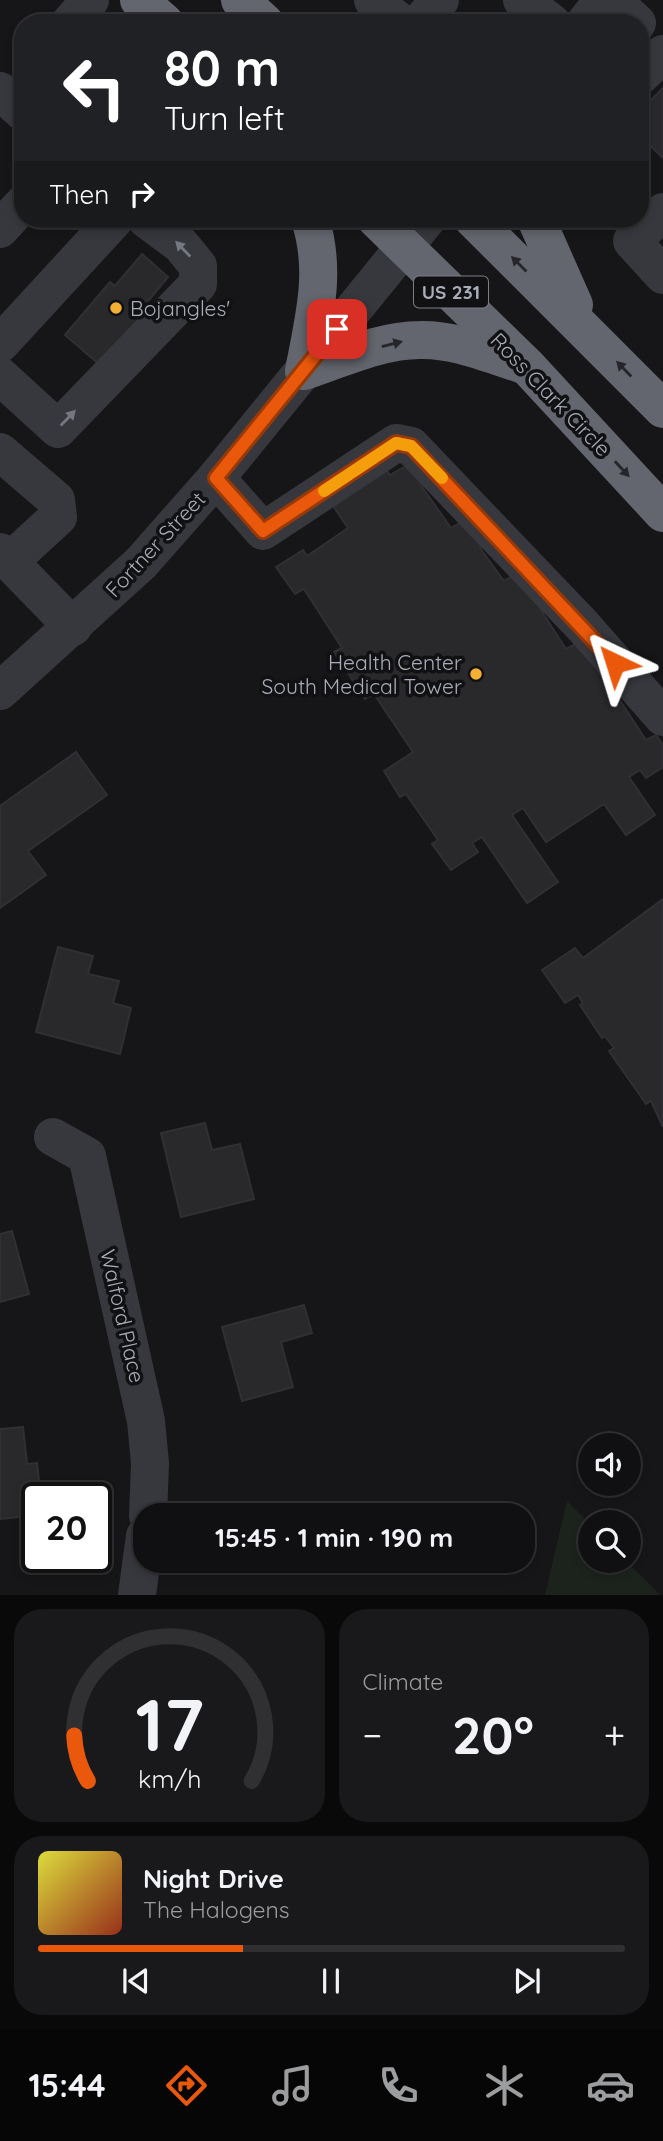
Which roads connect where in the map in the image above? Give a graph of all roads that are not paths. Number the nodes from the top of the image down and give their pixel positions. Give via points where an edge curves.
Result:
1 (90, 0) edge
2 (139, 0) edge
3 (373, 0) edge
4 (603, 0) edge
5 (612, 0) edge
6 (78, 14) edge
7 (155, 14) edge
8 (425, 14) edge
9 (592, 14) edge
10 (628, 14) edge
11 (649, 34) edge
12 (663, 47) edge
13 (663, 54) edge
14 (649, 67) edge
15 (663, 212) edge
16 (14, 214) edge
17 (649, 226) edge
18 (107, 228) edge
19 (158, 228) edge
20 (313, 228) edge
21 (482, 228) edge
22 (540, 228) edge
23 (646, 228) edge
24 (0, 229) edge
25 (416, 232) edge
26 (663, 275) edge
27 (585, 329) junction
28 (0, 344) edge
29 (526, 365) junction
30 (304, 371) junction
31 (0, 376) edge
32 (663, 409) edge
33 (0, 452) edge
34 (216, 478) junction
35 (663, 513) edge
36 (5, 556) edge
37 (73, 627) junction
38 (0, 691) edge
39 (663, 717) edge
40 (53, 1137) dead end
41 (148, 1503) edge
42 (140, 1573) edge
43 (137, 1595) edge

1 - 6 street
2 - 7 highway
3 - 8 street
4 - 9 street
5 - 10 street
11 - 12 street
13 - 14 street
15 - 17 street
16 - 24 street
18 - 28 street
31 -> 19 street via 58,429 198,284 198,266
20 - 30 highway via 320,271
27 -> 21 highway, US 231
22 - 27 highway
23 - 26 street via 632,242
25 - 29 highway, Ross Clark Circle / US 231
25 - 30 street, Fortner Street
32 -> 27 highway, US 231
30 -> 29 highway via 399,341 422,340 454,344
29 -> 35 highway, Ross Clark Circle / US 231
30 - 34 street, Fortner Street
33 - 36 street via 56,500 58,517
34 - 37 street, Fortner Street via 141,563
34 - 39 street via 263,531 396,443 411,446
36 - 37 street
37 - 38 street, Fortner Street
40 - 41 street, Walford Place via 87,1156 146,1420
42 - 43 street

